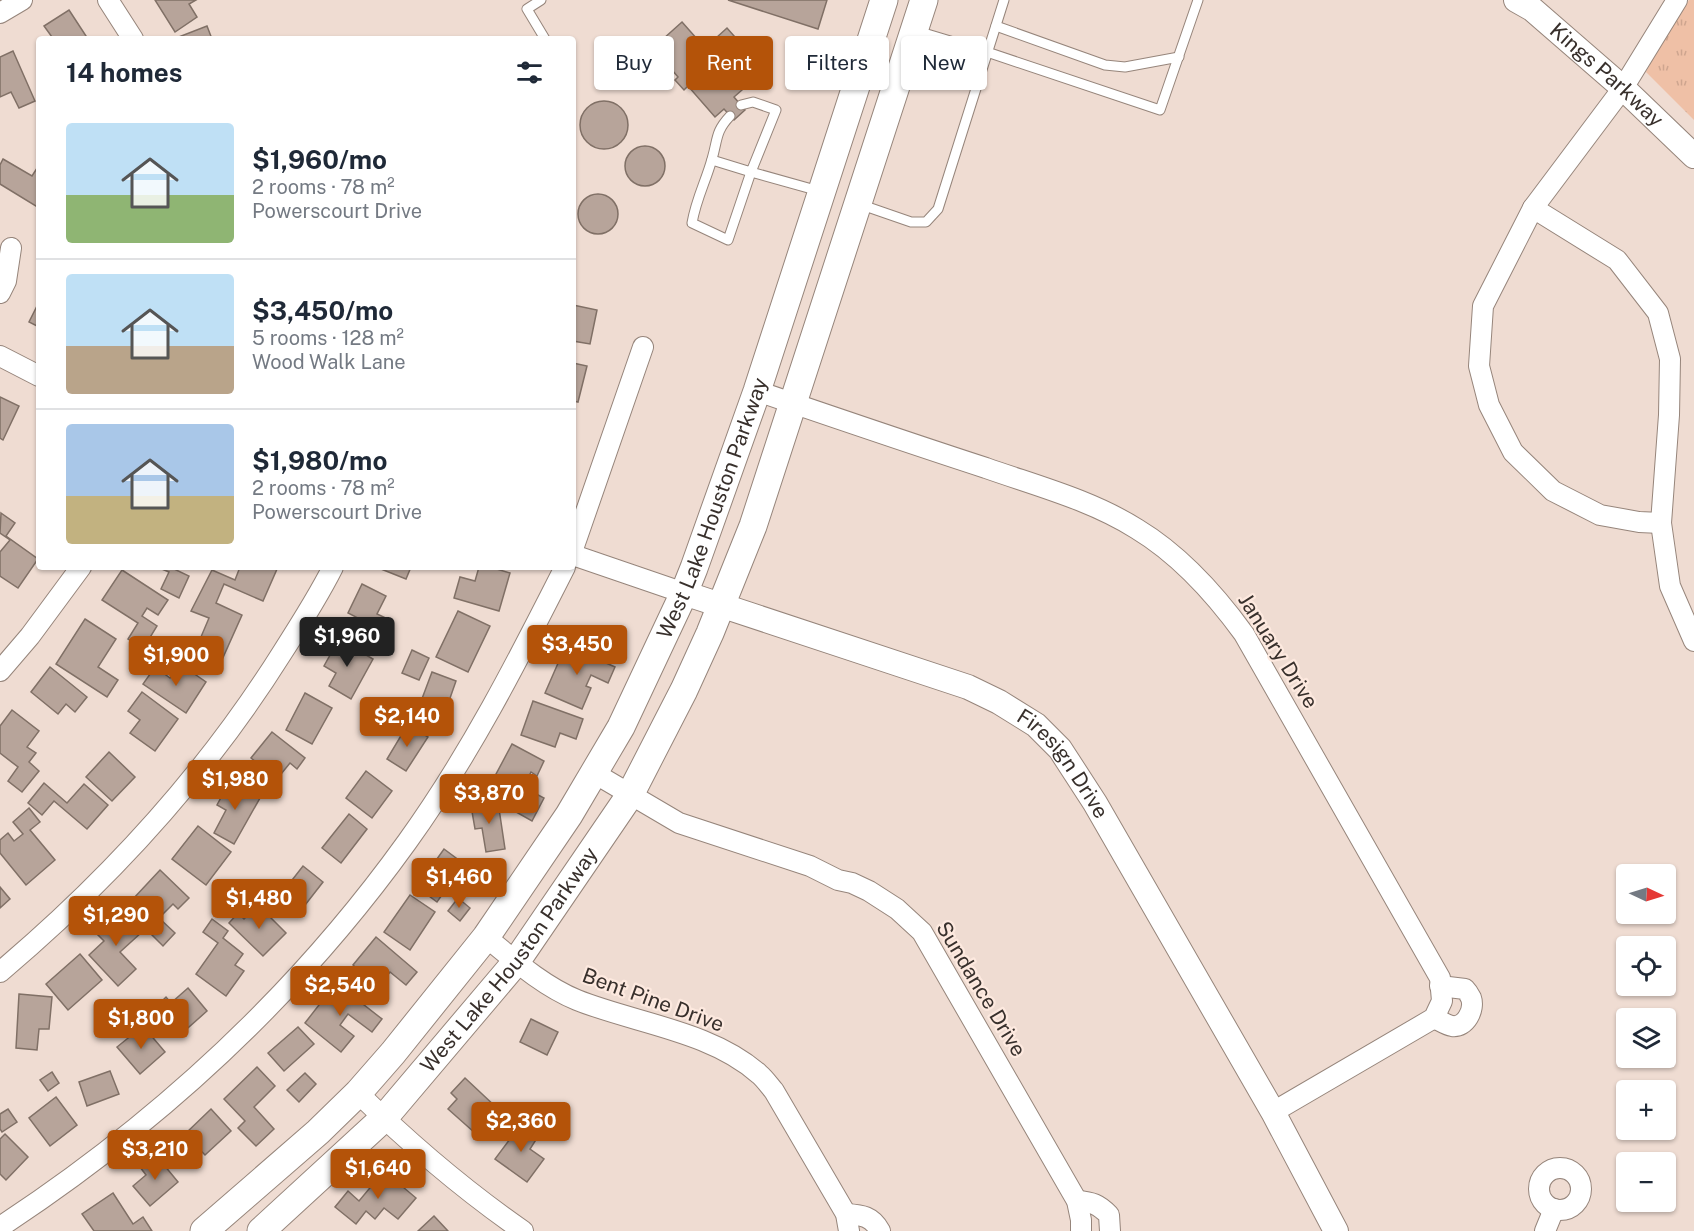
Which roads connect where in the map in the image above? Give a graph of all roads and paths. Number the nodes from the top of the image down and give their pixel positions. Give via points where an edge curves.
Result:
1 (22, 0) edge
2 (108, 0) edge
3 (522, 0) edge
4 (541, 0) edge
5 (884, 0) edge
6 (924, 0) edge
7 (1004, 0) edge
8 (1198, 0) edge
9 (1516, 0) edge
10 (1677, 0) edge
11 (528, 9) junction
12 (0, 13) edge
13 (996, 26) junction
14 (914, 30) junction
15 (131, 36) edge
16 (543, 36) edge
17 (934, 36) edge
18 (987, 52) joint
19 (1179, 57) junction
20 (1623, 88) junction
21 (975, 90) edge
22 (741, 105) dead end
23 (730, 116) dead end
24 (1694, 156) edge
25 (712, 160) junction
26 (751, 172) junction
27 (821, 192) junction
28 (857, 203) junction
29 (1533, 208) junction
30 (11, 248) dead end
31 (0, 292) edge
32 (643, 347) dead end
33 (0, 356) edge
34 (36, 374) edge
35 (757, 391) junction
36 (793, 404) junction
37 (1661, 523) junction
38 (576, 540) edge
39 (576, 556) edge
40 (79, 570) edge
41 (331, 570) edge
42 (563, 570) edge
43 (684, 593) junction
44 (722, 606) junction
45 (1694, 641) edge
46 (0, 672) edge
47 (594, 773) junction
48 (630, 795) junction
49 (486, 937) junction
50 (516, 962) junction
51 (0, 972) edge
52 (1440, 986) junction
53 (1434, 1018) junction
54 (357, 1093) junction
55 (1273, 1112) junction
56 (384, 1118) junction
57 (1077, 1201) junction
58 (1554, 1209) dead end
59 (847, 1223) edge
60 (0, 1227) edge
61 (204, 1231) edge
62 (261, 1231) edge
63 (523, 1231) edge
64 (880, 1231) edge
65 (1081, 1231) edge
66 (1110, 1231) edge
67 (1336, 1231) edge
68 (1545, 1231) edge

1 - 12 street
2 - 15 street
3 - 11 lane
4 - 11 lane
5 - 27 main road, West Lake Houston Parkway
6 - 14 main road, West Lake Houston Parkway
7 - 13 lane
8 - 19 lane
9 - 20 street, Kings Parkway via 1532,9
10 - 20 street
11 - 16 lane
13 - 18 lane
13 - 19 lane via 1105,66 1125,67
14 - 17 lane
14 - 28 main road, West Lake Houston Parkway
18 - 19 lane via 1160,110
20 - 24 street, Kings Parkway
20 - 29 street
21 - 28 lane via 938,209 926,222 911,222
22 - 26 lane via 753,102 776,110
23 - 25 lane via 719,128
25 - 26 lane
25 - 26 lane via 695,203 692,223 728,240
26 - 27 lane
27 - 28 main road
27 - 35 main road, West Lake Houston Parkway
28 - 36 main road, West Lake Houston Parkway
29 - 37 street via 1617,260 1659,313 1670,359
29 - 37 street via 1483,306 1479,366 1489,405 1514,452 1553,491 1600,515
30 - 31 street via 6,281
32 - 38 street
33 - 34 street
35 - 36 street, January Drive
35 - 43 main road, West Lake Houston Parkway
36 - 44 main road, West Lake Houston Parkway
36 - 52 street, January Drive via 1084,502 1138,529 1198,579 1244,634 1440,978
37 - 45 street via 1670,586
39 - 43 street, Firesign Drive
40 - 46 street
41 - 51 street via 258,692 182,791 76,905
42 - 60 street via 488,716 449,779 406,843 345,921 203,1072 53,1192
43 - 44 street, Firesign Drive
43 - 47 main road, West Lake Houston Parkway via 621,727
44 - 48 main road, West Lake Houston Parkway
44 - 55 street, Firesign Drive via 968,687 1036,725 1060,749 1095,803
47 - 48 street, Sundance Drive
47 - 49 main road, West Lake Houston Parkway
48 - 50 main road, West Lake Houston Parkway
48 - 57 street, Sundance Drive via 679,823 810,866 869,891 897,909 922,932 932,948
49 - 50 street, Bent Pine Drive
49 - 54 main road, West Lake Houston Parkway
50 - 56 main road, West Lake Houston Parkway
50 - 59 street, Bent Pine Drive via 576,999 708,1043 759,1074 774,1091
52 - 53 street via 1442,1001
52 - 53 street via 1465,989 1472,1006 1461,1024 1453,1026
53 - 55 street
54 - 56 street
54 - 61 main road, West Lake Houston Parkway
55 - 67 street, Firesign Drive
56 - 62 main road, West Lake Houston Parkway
56 - 63 street via 477,1199
57 - 65 street, Sundance Drive
57 - 66 street via 1100,1205 1109,1215
58 - 68 street
59 - 64 street, Bent Pine Drive via 863,1215

